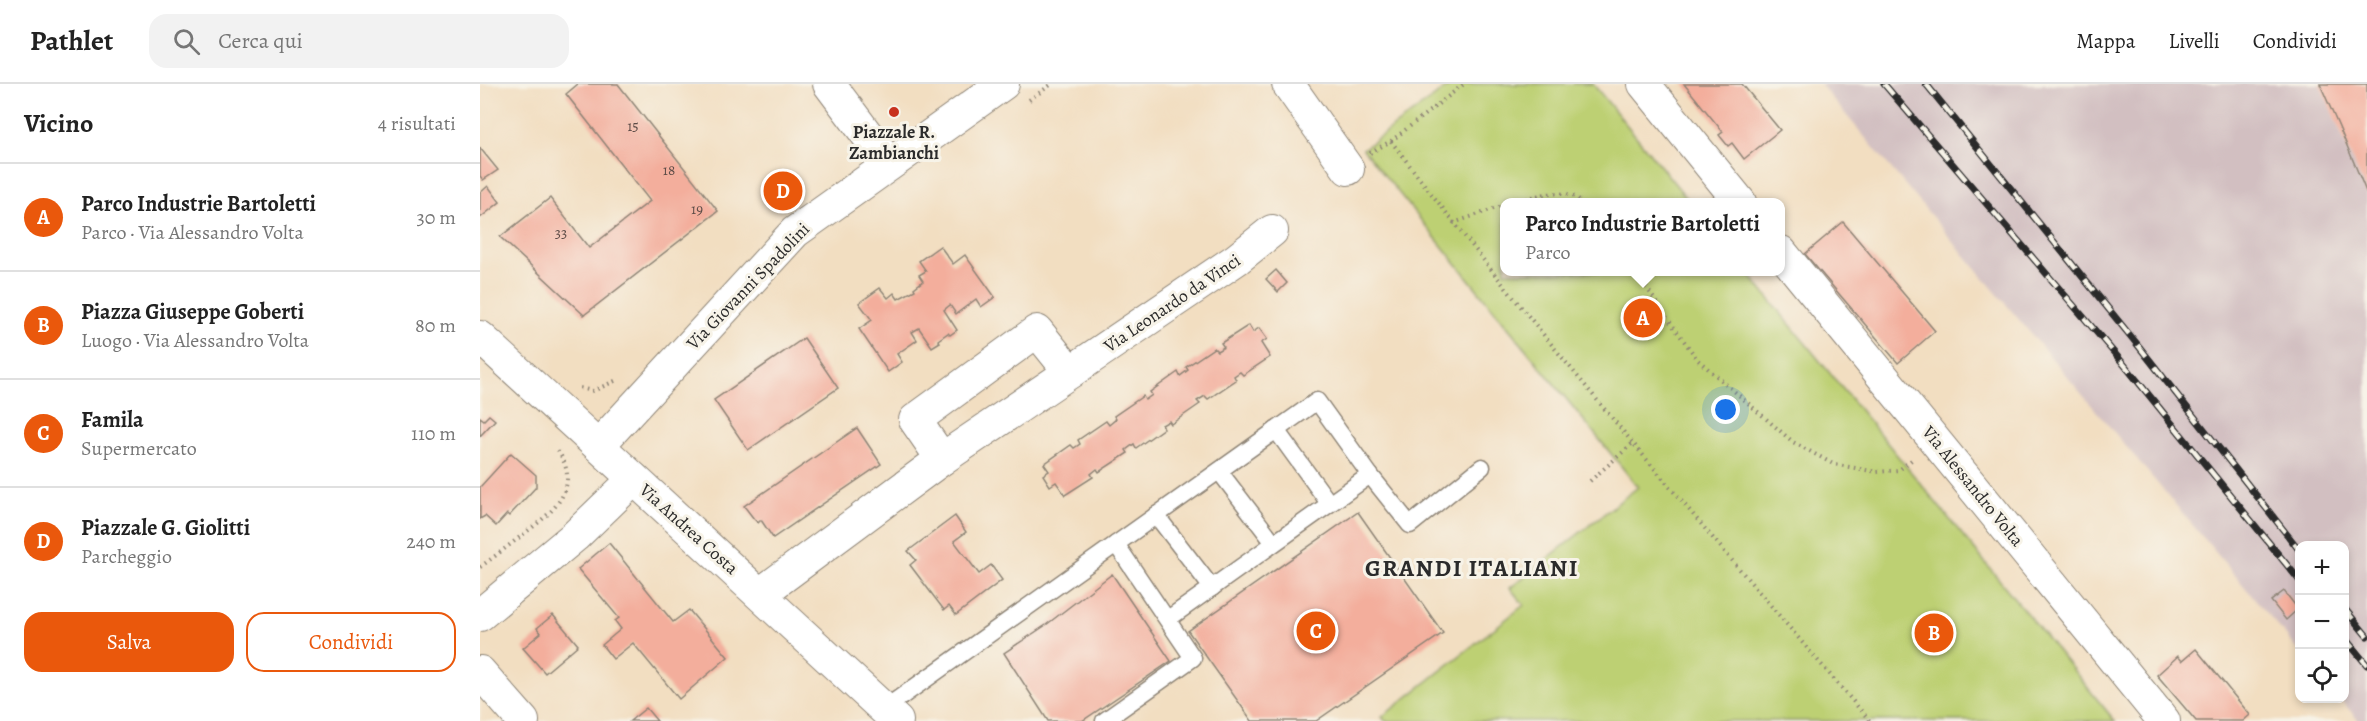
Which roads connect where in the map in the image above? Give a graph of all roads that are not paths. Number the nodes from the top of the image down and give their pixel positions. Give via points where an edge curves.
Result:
1 (829, 84) edge
2 (1003, 84) edge
3 (1288, 84) edge
4 (1644, 84) edge
5 (889, 165) junction
6 (1348, 169) road end
7 (1737, 198) edge
8 (1272, 231) dead end
9 (1785, 257) edge
10 (480, 338) edge
11 (1070, 372) junction
12 (1276, 430) junction
13 (599, 445) junction
14 (942, 459) junction
15 (1482, 467) dead end
16 (1219, 471) junction
17 (1370, 474) junction
18 (634, 479) junction
19 (1329, 503) junction
20 (1156, 515) junction
21 (1274, 543) junction
22 (1116, 544) junction
23 (1212, 588) junction
24 (760, 594) junction
25 (480, 615) edge
26 (1168, 619) junction
27 (480, 672) edge
28 (890, 715) edge
29 (2161, 717) edge
30 (523, 721) edge
31 (1104, 721) edge

1 - 5 street
2 - 5 street, Via Giovanni Spadolini
3 - 6 street
4 - 7 street
5 - 13 street, Via Giovanni Spadolini via 795,232
8 - 11 street, Via Leonardo da Vinci via 1237,260
9 - 29 street, Via Alessandro Volta
10 - 13 street, Via Andrea Costa
11 - 14 street, Via Leonardo da Vinci
11 - 14 street via 1037,332 915,420
12 - 16 lane
12 - 17 lane via 1317,401
12 - 19 lane
13 - 18 street, Via Andrea Costa
14 - 24 street, Via Leonardo da Vinci
15 - 17 lane via 1410,525
16 - 20 lane
16 - 21 lane
17 - 19 lane
18 - 24 street, Via Andrea Costa
18 - 25 street via 575,536
19 - 21 lane
20 - 22 lane
20 - 23 lane
21 - 23 lane
22 - 26 lane
22 - 28 lane
23 - 26 lane
24 - 28 street, Via Andrea Costa
26 - 31 lane via 1193,658
27 - 30 street

